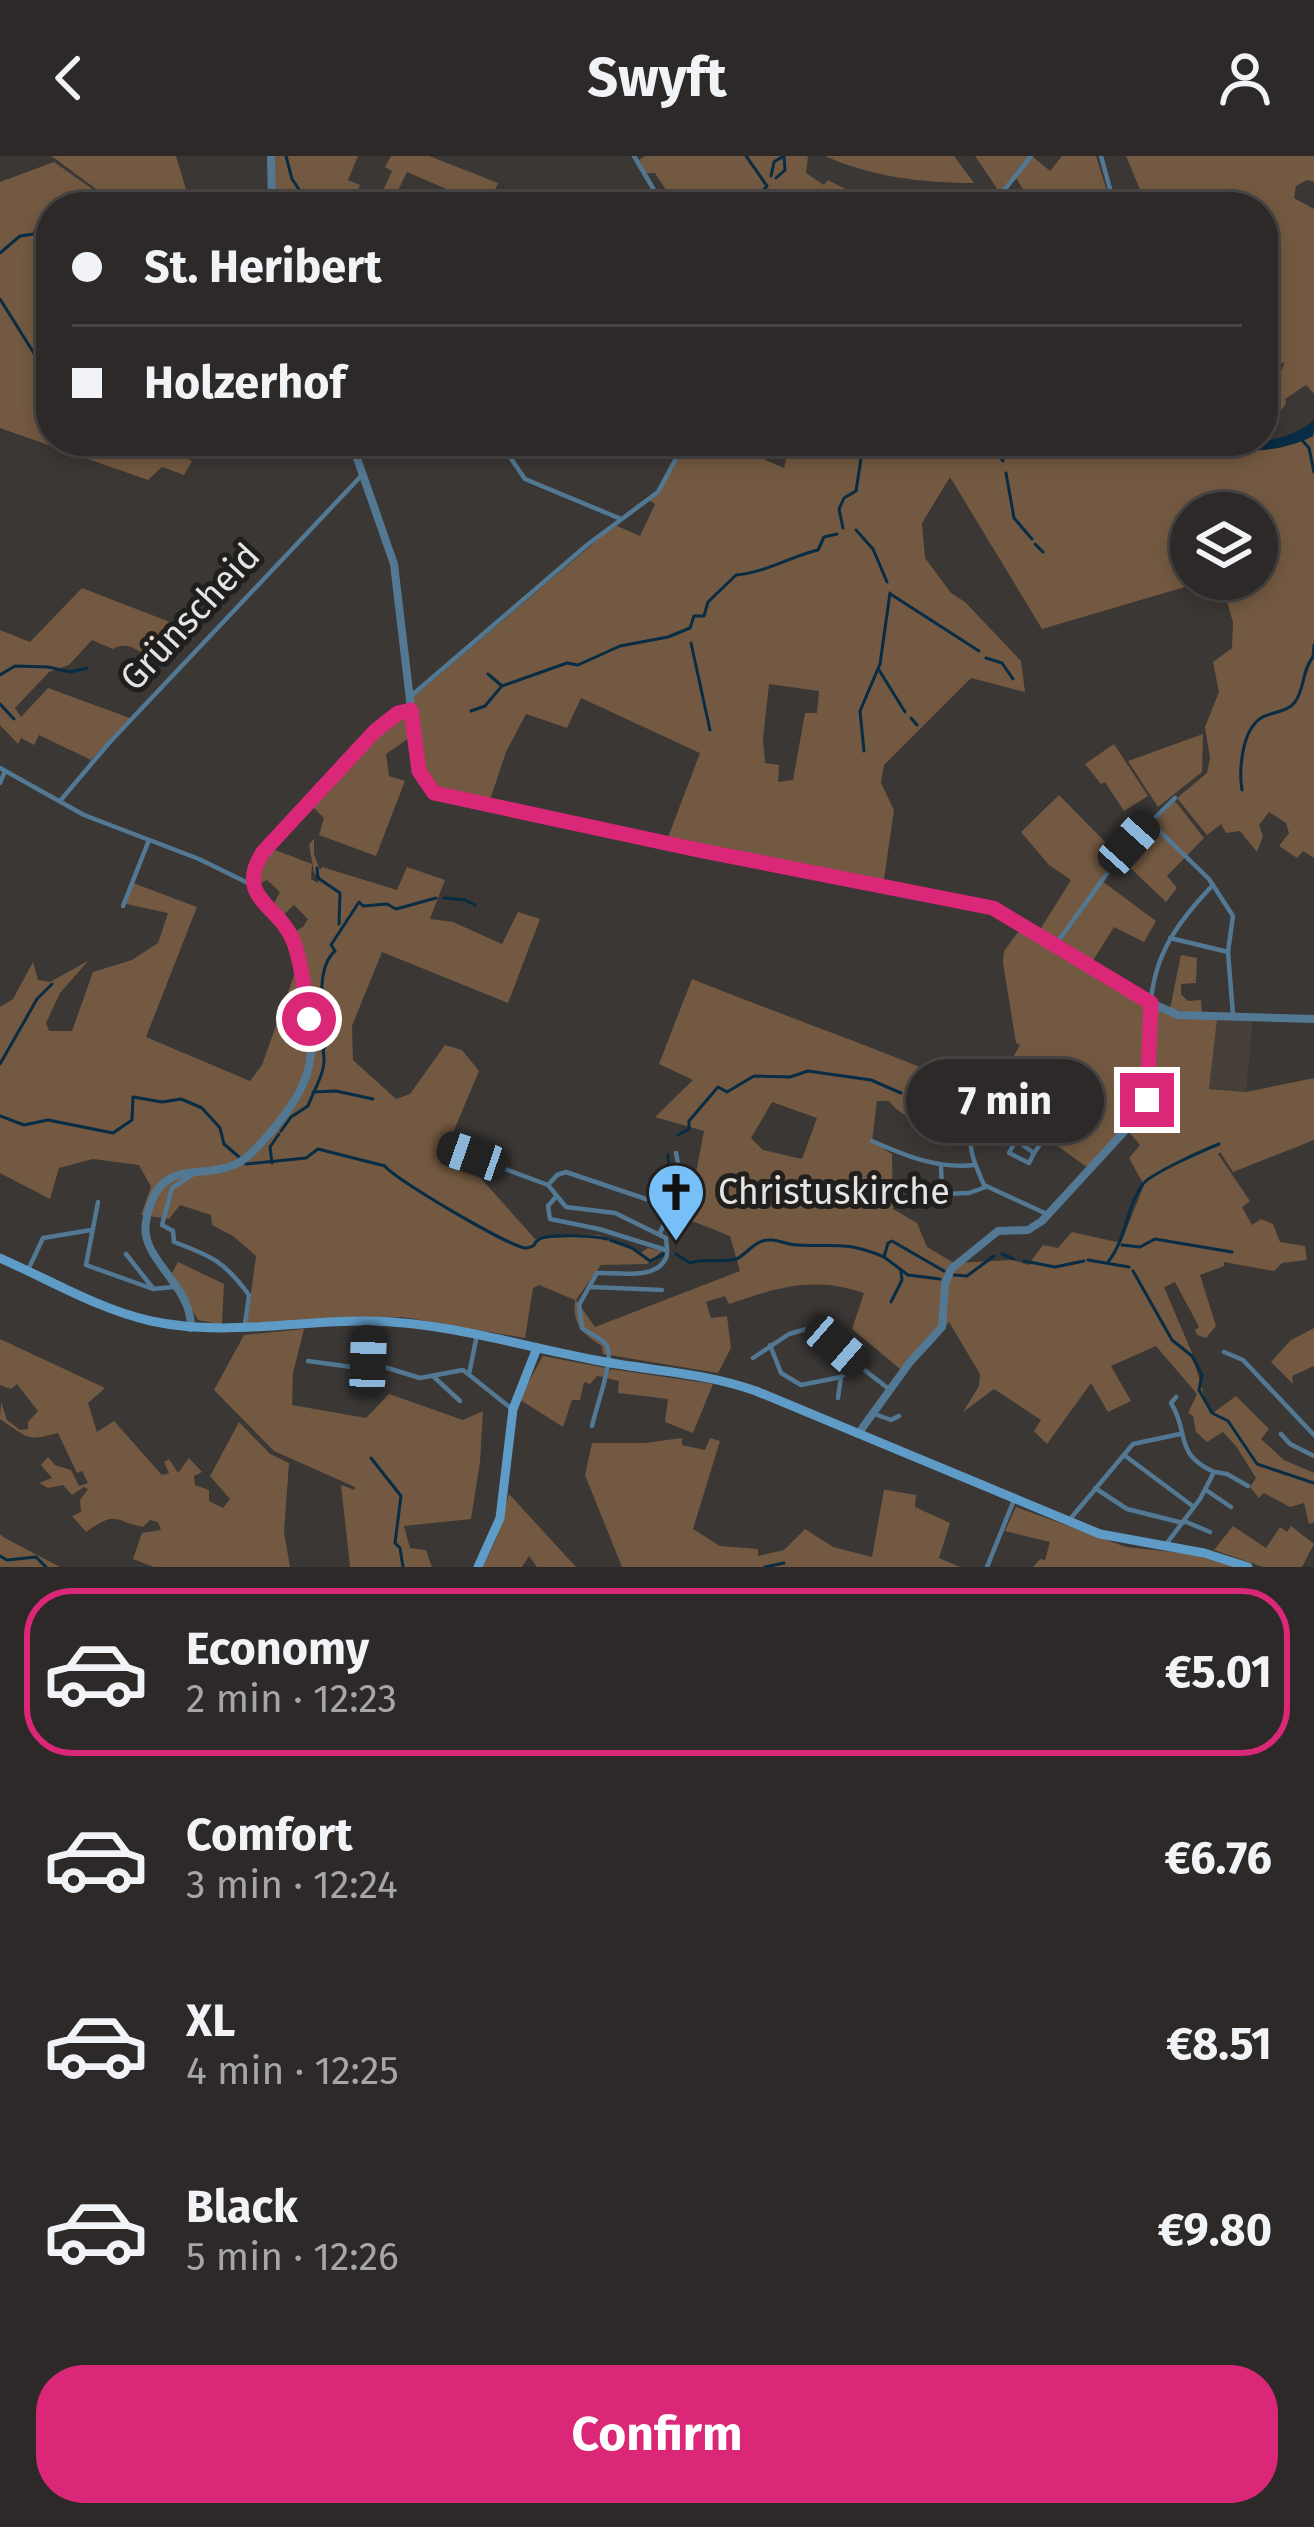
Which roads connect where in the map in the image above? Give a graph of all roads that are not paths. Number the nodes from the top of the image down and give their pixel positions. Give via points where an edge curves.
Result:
1 (271, 156) edge
2 (634, 156) edge
3 (1031, 156) edge
4 (1101, 156) edge
5 (272, 192) edge
6 (655, 192) edge
7 (1004, 192) edge
8 (1112, 192) edge
9 (356, 456) edge
10 (510, 456) edge
11 (677, 456) edge
12 (363, 474) junction
13 (621, 519) junction
14 (410, 697) junction
15 (411, 710) junction
16 (2, 770) edge
17 (0, 783) edge
18 (1175, 798) dead end
19 (61, 801) junction
20 (1149, 821) junction
21 (149, 841) junction
22 (254, 886) junction
23 (1211, 887) junction
24 (123, 905) dead end
25 (1170, 938) junction
26 (1056, 944) junction
27 (1228, 952) junction
28 (1151, 1003) junction
29 (1233, 1018) junction
30 (1314, 1019) edge
31 (988, 1099) dead end
32 (979, 1114) junction
33 (1044, 1139) dead end
34 (1016, 1140) junction
35 (872, 1141) dead end
36 (446, 1147) dead end
37 (676, 1153) dead end
38 (1034, 1153) junction
39 (941, 1165) junction
40 (975, 1165) junction
41 (219, 1168) junction
42 (548, 1185) junction
43 (986, 1187) junction
44 (556, 1197) junction
45 (646, 1199) dead end
46 (98, 1202) dead end
47 (1049, 1215) junction
48 (94, 1227) junction
49 (660, 1233) junction
50 (666, 1250) junction
51 (126, 1254) dead end
52 (0, 1258) edge
53 (28, 1270) junction
54 (178, 1286) junction
55 (591, 1288) junction
56 (153, 1289) junction
57 (662, 1290) dead end
58 (370, 1321) junction
59 (191, 1328) junction
60 (244, 1329) junction
61 (477, 1335) junction
62 (516, 1343) junction
63 (770, 1345) junction
64 (537, 1348) junction
65 (1224, 1352) dead end
66 (753, 1358) dead end
67 (308, 1361) dead end
68 (368, 1361) junction
69 (606, 1362) junction
70 (531, 1364) junction
71 (858, 1364) junction
72 (795, 1373) dead end
73 (470, 1374) junction
74 (434, 1377) junction
75 (841, 1377) junction
76 (788, 1378) junction
77 (889, 1389) junction
78 (1176, 1397) dead end
79 (838, 1398) dead end
80 (460, 1401) dead end
81 (512, 1409) junction
82 (872, 1413) junction
83 (898, 1416) dead end
84 (592, 1426) dead end
85 (1281, 1433) dead end
86 (857, 1434) junction
87 (1180, 1434) junction
88 (1314, 1435) edge
89 (1124, 1455) junction
90 (1314, 1456) edge
91 (1214, 1472) junction
92 (1247, 1486) dead end
93 (1095, 1489) junction
94 (1205, 1490) junction
95 (1014, 1500) junction
96 (1231, 1507) dead end
97 (1194, 1508) junction
98 (1068, 1522) junction
99 (1183, 1522) junction
100 (1210, 1532) dead end
101 (1165, 1546) junction
102 (478, 1567) edge
103 (987, 1567) edge
104 (1248, 1567) edge

1 - 5 street
2 - 6 street
3 - 7 street
4 - 8 street
9 - 12 street
10 - 13 street via 525,479
11 - 13 street via 658,492
12 - 14 street via 394,564
12 - 19 street, Grünscheid
13 - 14 street
14 - 15 street
15 - 22 street via 375,731 263,852
15 - 26 street via 419,771 434,793 993,908
16 - 17 street
16 - 19 street
18 - 20 street
19 - 21 street
20 - 23 street
20 - 26 street
21 - 22 street
21 - 24 street
22 - 41 street via 290,932 312,1038 308,1076 242,1161
23 - 25 street
23 - 27 street via 1233,916
25 - 27 street
25 - 28 street
26 - 28 street
27 - 29 street
28 - 29 street via 1178,1015
28 - 47 street via 1147,1100
29 - 30 street
31 - 32 street
32 - 34 street
32 - 40 street via 968,1142
33 - 38 street
34 - 38 street
34 - 38 street via 1011,1155 1029,1163
35 - 39 street
36 - 42 street
37 - 49 street via 682,1183
39 - 40 street
39 - 43 street via 942,1194
40 - 43 street
41 - 54 street via 175,1176 146,1219 147,1244
41 - 60 street via 172,1188 162,1226 174,1242 218,1258 241,1283 250,1295
42 - 44 street
42 - 45 street via 574,1173
43 - 47 street
44 - 49 street via 566,1207 615,1213
44 - 50 street via 550,1219
46 - 48 street
47 - 77 street via 998,1231 951,1269 941,1327
48 - 53 street via 43,1238
48 - 56 street via 86,1265
49 - 50 street
50 - 55 street via 649,1270 601,1272
51 - 56 street
52 - 53 main road
53 - 59 main road via 111,1309
54 - 56 street
54 - 59 street
55 - 57 street
55 - 69 street via 578,1319 605,1343
58 - 60 main road
58 - 61 main road
58 - 68 street
59 - 60 main road
61 - 62 main road
61 - 73 street
62 - 64 main road
62 - 70 main road
63 - 66 street
63 - 71 street via 810,1328
63 - 76 street
64 - 69 main road
64 - 70 main road
65 - 88 street via 1243,1360
67 - 68 street via 363,1371
68 - 74 street
69 - 84 street
69 - 86 main road via 714,1377
70 - 81 main road
71 - 75 street
71 - 77 street
72 - 76 street
73 - 74 street via 457,1369
73 - 81 street
74 - 80 street
75 - 76 street via 801,1385
75 - 79 street
77 - 82 street
78 - 87 street
81 - 102 main road via 500,1518
82 - 83 street
82 - 86 street
85 - 90 street
86 - 95 main road
87 - 89 street via 1133,1444
87 - 91 street via 1192,1460
89 - 93 street
89 - 97 street
91 - 92 street
91 - 94 street
93 - 98 street
93 - 99 street via 1127,1509
94 - 96 street
94 - 97 street
95 - 98 main road
95 - 103 street
97 - 99 street
98 - 101 main road
99 - 100 street
99 - 101 street
101 - 104 main road

